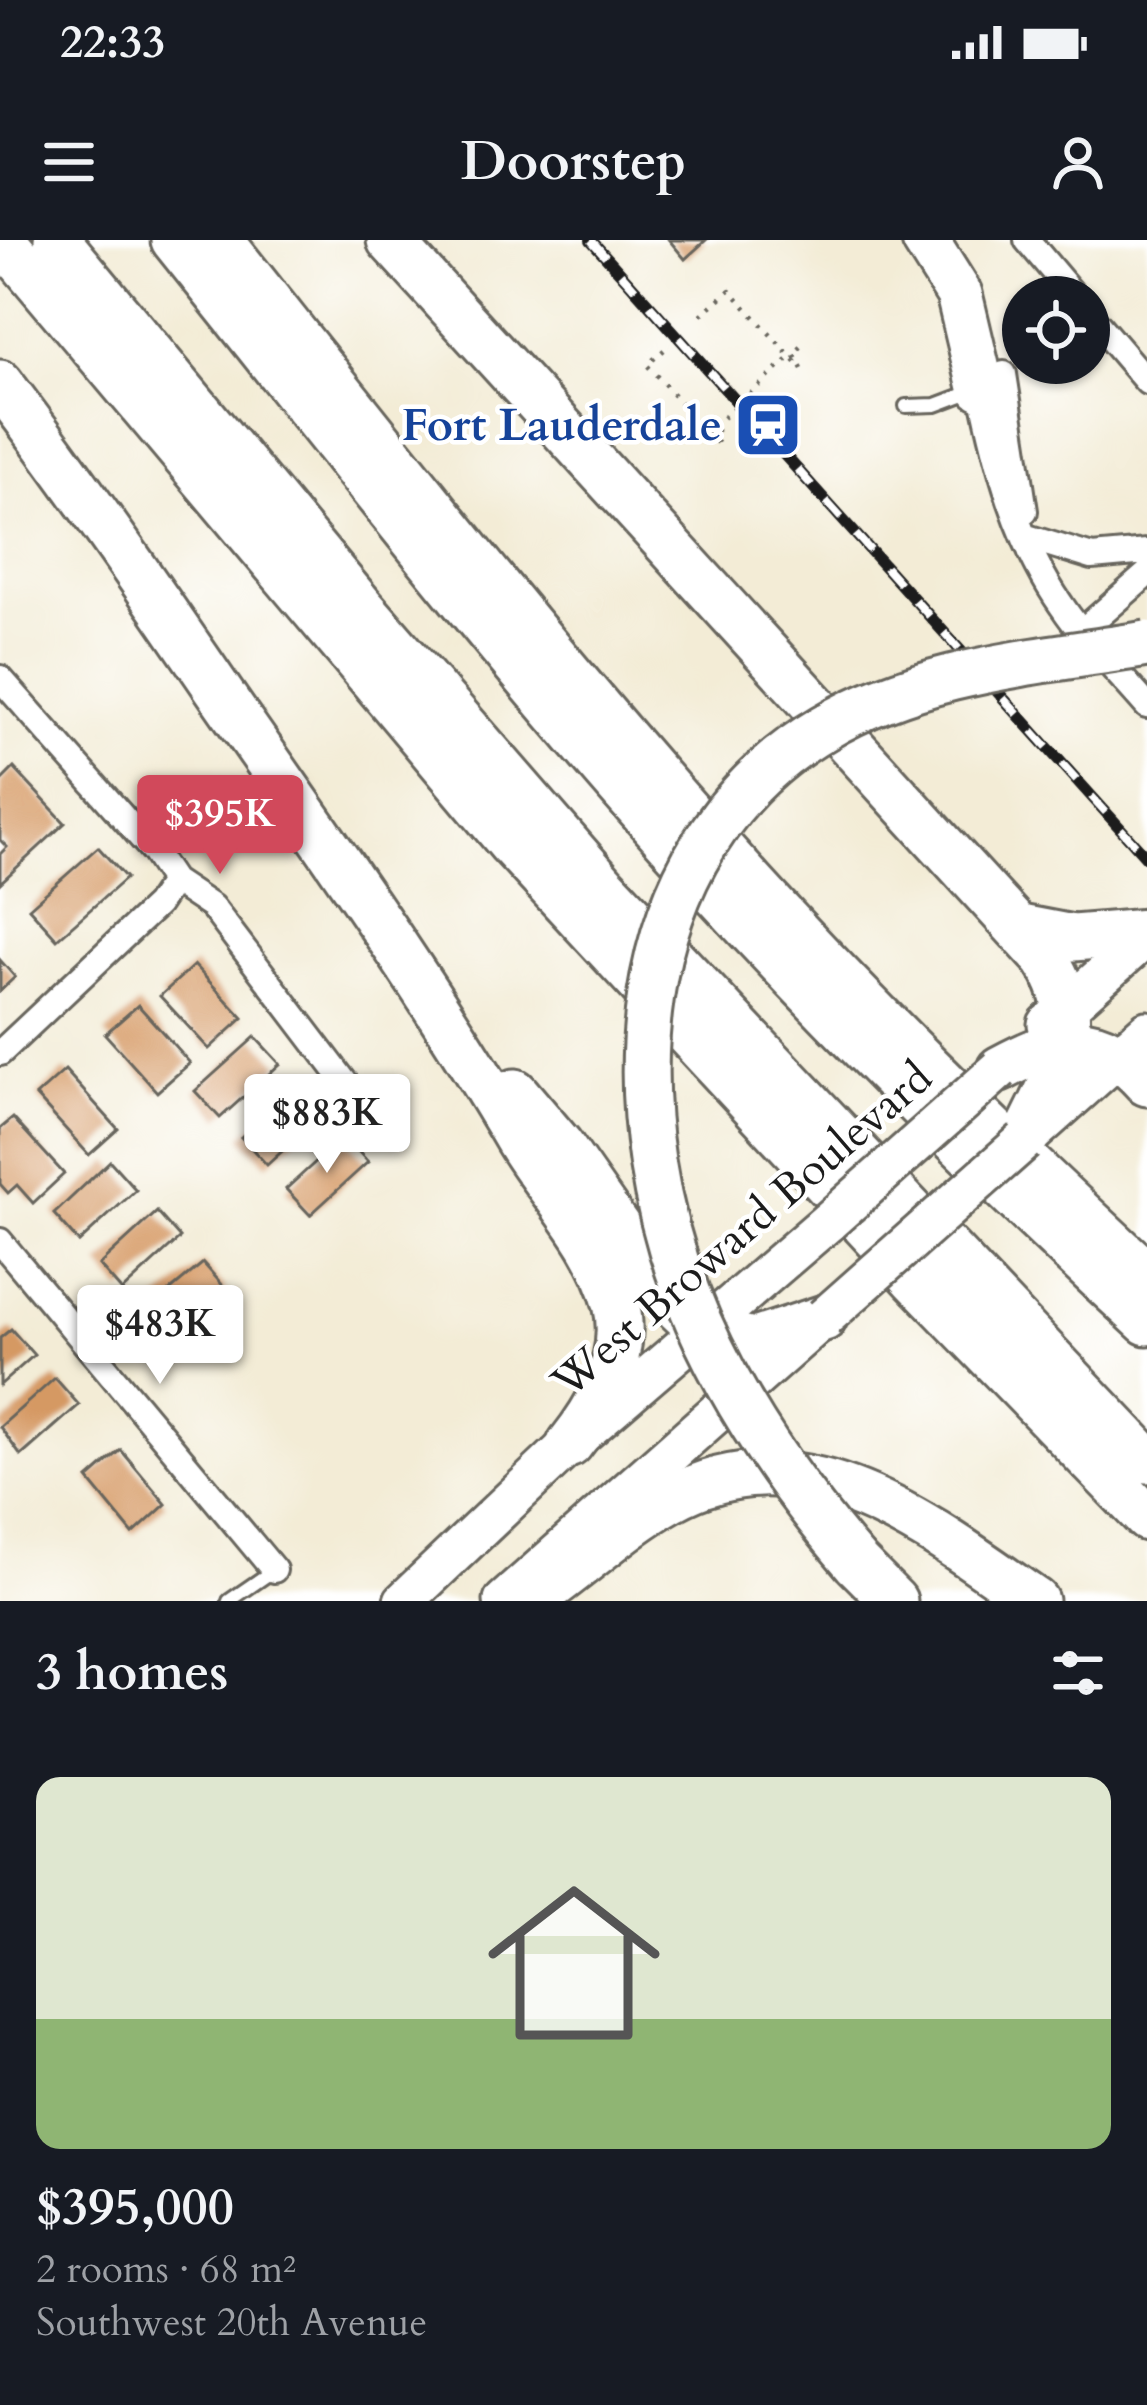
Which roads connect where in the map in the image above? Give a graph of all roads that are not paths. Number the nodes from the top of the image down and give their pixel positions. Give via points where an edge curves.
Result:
1 (3, 240) edge
2 (57, 240) edge
3 (174, 240) edge
4 (220, 240) edge
5 (390, 240) edge
6 (413, 240) edge
7 (925, 240) edge
8 (962, 240) edge
9 (1027, 240) edge
10 (1057, 276) edge
11 (1110, 339) edge
12 (520, 378) junction
13 (992, 381) junction
14 (1147, 382) edge
15 (0, 383) edge
16 (906, 406) dead end
17 (1028, 537) junction
18 (1147, 552) edge
19 (1147, 574) edge
20 (1082, 631) junction
21 (1147, 644) edge
22 (0, 678) edge
23 (1147, 706) edge
24 (173, 881) junction
25 (1021, 928) junction
26 (1147, 934) edge
27 (432, 994) junction
28 (1091, 1045) edge
29 (0, 1052) edge
30 (1000, 1069) joint
31 (379, 1127) dead end
32 (1024, 1141) joint
33 (0, 1241) edge
34 (1147, 1275) edge
35 (824, 1318) junction
36 (1147, 1322) edge
37 (701, 1330) junction
38 (570, 1444) junction
39 (1147, 1460) edge
40 (1147, 1517) edge
41 (274, 1570) joint
42 (230, 1601) edge
43 (404, 1601) edge
44 (504, 1601) edge
45 (531, 1601) edge
46 (894, 1601) edge
47 (1034, 1601) edge

1 - 40 highway via 511,844
2 - 39 highway via 602,884
3 - 36 highway via 519,669 676,849 887,1073
4 - 34 highway via 546,647 725,854 911,1049
5 - 12 highway
6 - 12 highway
7 - 13 highway via 959,294
8 - 13 highway via 984,286
9 - 10 street
11 - 14 street
12 - 25 highway
13 - 16 lane via 936,405
13 - 17 street
15 - 27 highway
17 - 18 street via 1091,557
17 - 20 street
19 - 20 street
20 - 23 street
21 - 46 highway, bridge via 935,682 825,727 727,813 663,931 648,988 644,1072 668,1238 739,1401 793,1485
22 - 24 street
24 - 29 street via 158,905
24 - 31 street via 212,907
25 - 26 highway via 1072,938
25 - 28 highway
26 - 28 main road
27 - 37 highway via 560,1145 667,1298
27 - 38 highway via 613,1293 619,1327 610,1378
28 - 30 highway
28 - 32 highway
30 - 37 main road, West Broward Boulevard, bridge
32 - 35 main road, bridge
33 - 41 street
35 - 37 highway via 768,1340
35 - 44 main road
37 - 38 main road, West Broward Boulevard
38 - 43 main road, West Broward Boulevard
41 - 42 lane
45 - 47 highway via 668,1500 708,1481 762,1471 865,1495

